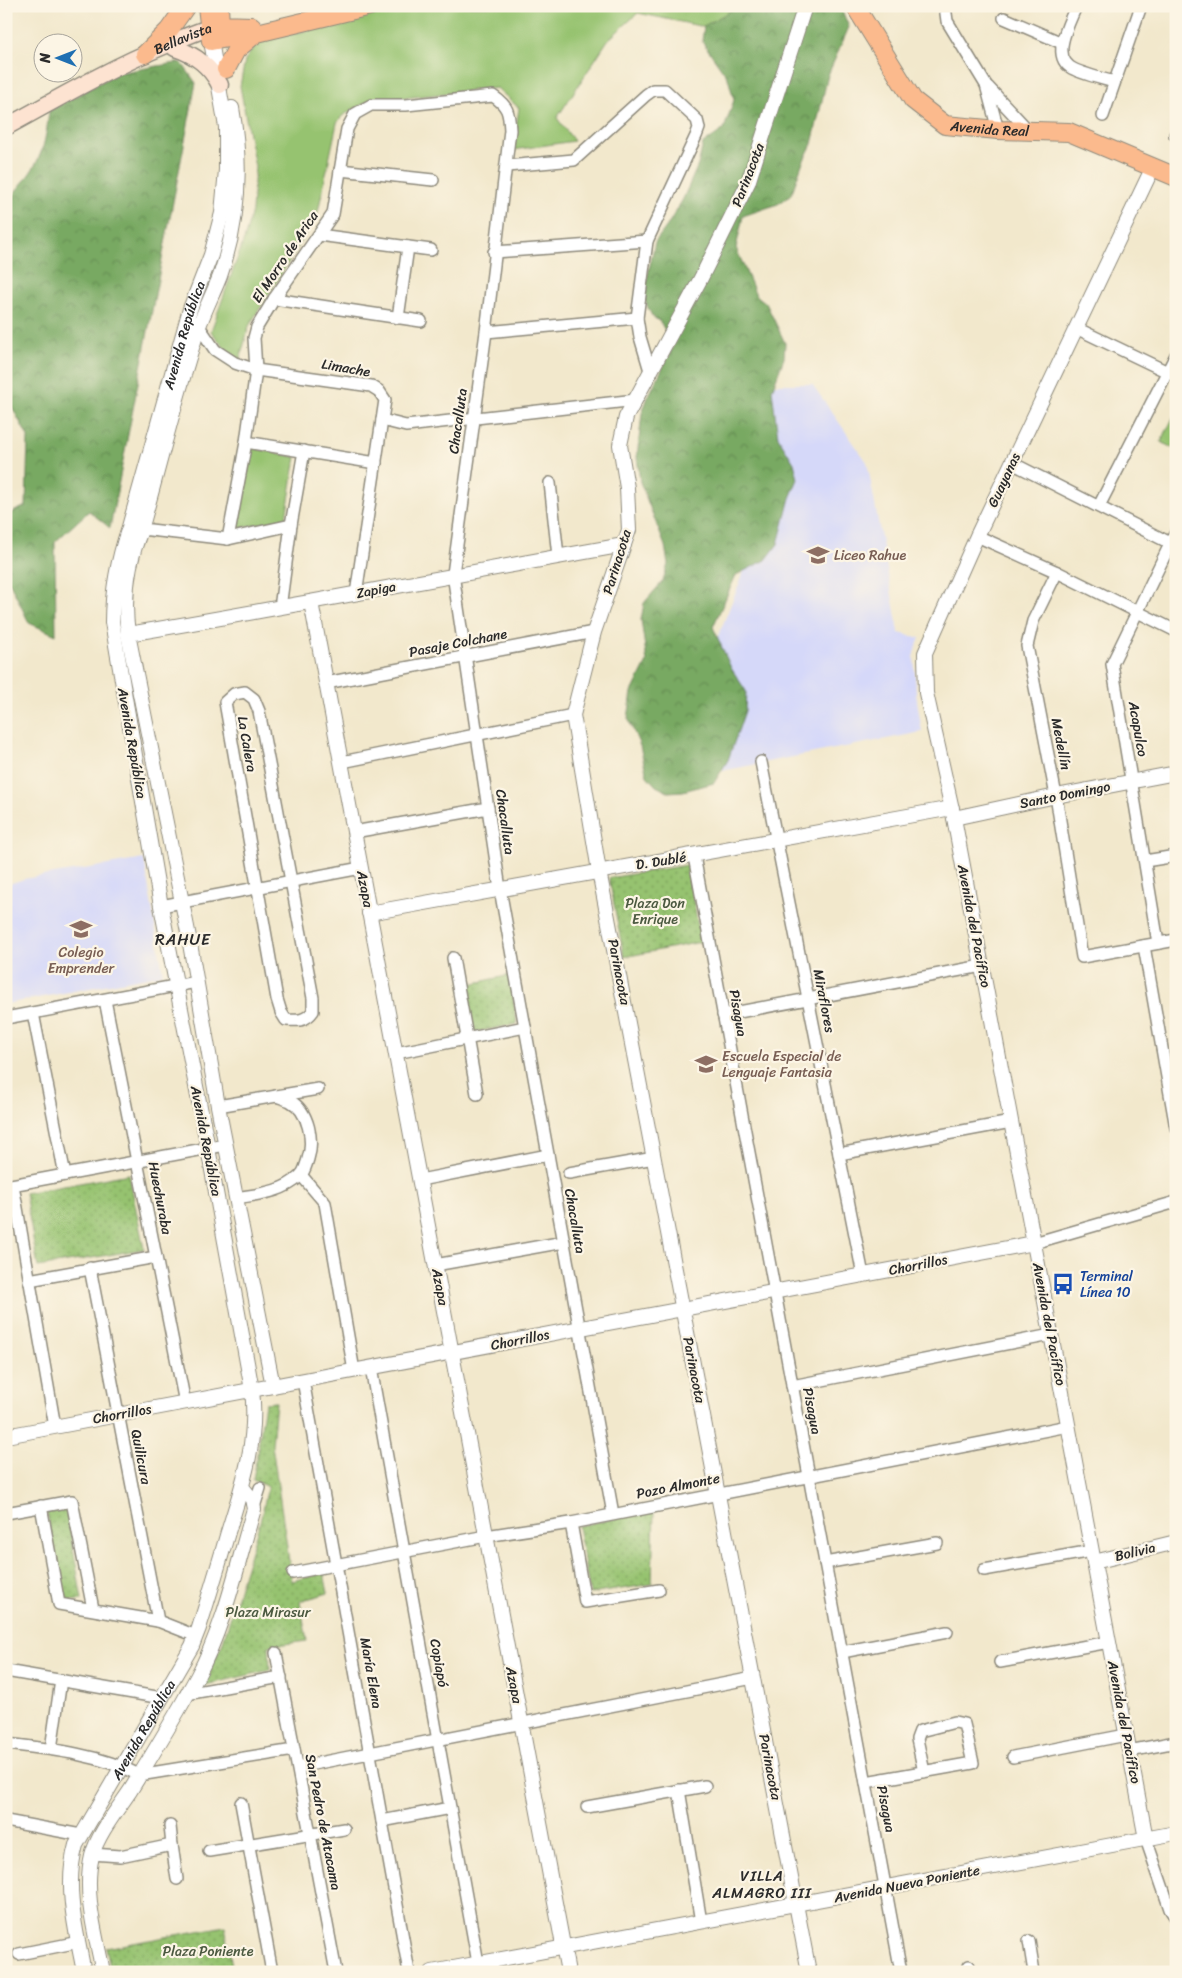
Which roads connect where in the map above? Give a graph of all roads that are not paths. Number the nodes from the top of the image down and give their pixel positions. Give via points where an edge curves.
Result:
1 (186, 6) edge
2 (207, 6) edge
3 (219, 6) edge
4 (370, 6) edge
5 (805, 6) edge
6 (855, 6) edge
7 (945, 6) edge
8 (1076, 6) edge
9 (1141, 6) edge
10 (340, 10) edge
11 (1004, 18) dead end
12 (280, 26) junction
13 (215, 33) junction
14 (257, 33) junction
15 (1062, 43) junction
16 (175, 48) junction
17 (145, 54) junction
18 (223, 77) junction
19 (1114, 82) junction
20 (986, 85) junction
21 (1103, 116) dead end
22 (6, 127) edge
23 (510, 130) joint
24 (998, 130) junction
25 (1028, 130) junction
26 (507, 166) junction
27 (1153, 167) junction
28 (340, 170) junction
29 (1176, 177) edge
30 (433, 180) dead end
31 (320, 235) junction
32 (647, 241) junction
33 (408, 247) junction
34 (431, 250) dead end
35 (494, 252) junction
36 (274, 299) junction
37 (190, 308) junction
38 (398, 318) junction
39 (637, 318) junction
40 (421, 321) dead end
41 (198, 328) junction
42 (1076, 328) junction
43 (486, 332) junction
44 (1176, 355) edge
45 (256, 370) junction
46 (651, 374) junction
47 (1171, 374) edge
48 (636, 400) junction
49 (473, 418) junction
50 (382, 420) junction
51 (246, 442) junction
52 (304, 451) junction
53 (376, 462) junction
54 (1012, 463) junction
55 (550, 483) dead end
56 (1099, 506) junction
57 (291, 524) junction
58 (135, 528) junction
59 (1176, 532) edge
60 (977, 536) junction
61 (228, 539) junction
62 (624, 544) junction
63 (1173, 544) edge
64 (558, 556) junction
65 (1057, 572) junction
66 (453, 574) junction
67 (356, 594) junction
68 (311, 602) junction
69 (280, 608) junction
70 (1137, 611) junction
71 (1176, 631) edge
72 (594, 632) junction
73 (128, 634) junction
74 (466, 657) junction
75 (326, 683) junction
76 (573, 715) junction
77 (477, 734) junction
78 (342, 762) junction
79 (761, 762) dead end
80 (1176, 773) edge
81 (1132, 782) junction
82 (1056, 796) junction
83 (488, 808) junction
84 (953, 813) junction
85 (354, 832) junction
86 (776, 840) junction
87 (694, 856) junction
88 (1176, 856) edge
89 (1145, 861) junction
90 (361, 868) junction
91 (599, 871) junction
92 (291, 881) junction
93 (257, 888) junction
94 (500, 889) junction
95 (181, 902) junction
96 (161, 906) junction
97 (369, 913) junction
98 (1176, 940) edge
99 (1158, 943) junction
100 (1144, 946) junction
101 (453, 958) dead end
102 (982, 966) junction
103 (196, 982) junction
104 (177, 986) junction
105 (808, 998) junction
106 (105, 1000) junction
107 (33, 1013) junction
108 (723, 1015) junction
109 (6, 1018) edge
110 (525, 1026) junction
111 (467, 1038) junction
112 (396, 1053) junction
113 (318, 1089) dead end
114 (477, 1094) dead end
115 (276, 1096) junction
116 (218, 1106) junction
117 (1174, 1109) edge
118 (1011, 1122) junction
119 (1176, 1128) edge
120 (225, 1145) junction
121 (208, 1148) junction
122 (839, 1154) junction
123 (548, 1155) junction
124 (654, 1158) junction
125 (138, 1161) junction
126 (569, 1173) dead end
127 (65, 1175) junction
128 (301, 1175) junction
129 (420, 1180) junction
130 (10, 1185) edge
131 (236, 1198) junction
132 (1176, 1202) edge
133 (564, 1242) junction
134 (1034, 1243) junction
135 (156, 1257) junction
136 (436, 1265) junction
137 (90, 1268) junction
138 (863, 1275) junction
139 (29, 1280) junction
140 (774, 1292) junction
141 (683, 1309) junction
142 (579, 1328) junction
143 (1051, 1335) junction
144 (452, 1352) junction
145 (371, 1368) junction
146 (354, 1371) junction
147 (303, 1380) junction
148 (273, 1386) junction
149 (792, 1386) junction
150 (252, 1390) junction
151 (184, 1403) junction
152 (118, 1415) junction
153 (1068, 1426) junction
154 (55, 1427) junction
155 (6, 1436) edge
156 (809, 1476) junction
157 (242, 1488) junction
158 (260, 1488) dead end
159 (718, 1494) junction
160 (41, 1506) junction
161 (253, 1512) junction
162 (6, 1513) edge
163 (613, 1514) junction
164 (571, 1523) junction
165 (486, 1536) junction
166 (1176, 1542) edge
167 (937, 1543) dead end
168 (404, 1551) junction
169 (1092, 1556) junction
170 (220, 1561) junction
171 (825, 1563) junction
172 (336, 1564) junction
173 (984, 1570) dead end
174 (235, 1571) junction
175 (293, 1573) dead end
176 (659, 1590) dead end
177 (93, 1609) junction
178 (158, 1621) junction
179 (946, 1632) dead end
180 (196, 1636) junction
181 (1109, 1642) junction
182 (842, 1652) junction
183 (276, 1653) dead end
184 (1000, 1662) dead end
185 (6, 1671) edge
186 (281, 1677) junction
187 (753, 1678) junction
188 (61, 1680) junction
189 (186, 1694) junction
190 (162, 1698) junction
191 (521, 1723) junction
192 (1126, 1735) junction
193 (438, 1739) junction
194 (1176, 1742) edge
195 (6, 1744) edge
196 (51, 1749) junction
197 (294, 1750) junction
198 (1129, 1751) junction
199 (370, 1753) junction
200 (1013, 1757) dead end
201 (121, 1765) junction
202 (298, 1767) junction
203 (924, 1772) junction
204 (139, 1775) junction
205 (866, 1782) junction
206 (705, 1786) dead end
207 (678, 1790) junction
208 (241, 1802) dead end
209 (587, 1807) dead end
210 (450, 1808) junction
211 (6, 1821) edge
212 (382, 1821) junction
213 (170, 1826) dead end
214 (344, 1829) dead end
215 (1176, 1833) edge
216 (81, 1834) junction
217 (310, 1835) junction
218 (1146, 1839) junction
219 (249, 1844) junction
220 (172, 1845) junction
221 (209, 1851) dead end
222 (92, 1854) junction
223 (177, 1879) dead end
224 (885, 1888) junction
225 (796, 1904) junction
226 (1176, 1918) edge
227 (701, 1922) junction
228 (1028, 1941) dead end
229 (79, 1942) junction
230 (563, 1947) junction
231 (19, 1954) dead end
232 (478, 1963) junction
233 (84, 1972) edge
234 (103, 1972) edge
235 (272, 1972) edge
236 (336, 1972) edge
237 (409, 1972) edge
238 (432, 1972) edge
239 (568, 1972) edge
240 (809, 1972) edge
241 (900, 1972) edge
242 (1034, 1972) edge

1 - 17 main road via 169,30
2 - 13 main road, Avenida República
3 - 13 main road, Avenida República
4 - 10 main road, Bellavista
5 - 46 street, Parinacota via 748,183
6 - 24 main road, Avenida Real via 913,100 945,125
7 - 20 street via 947,21
8 - 15 street
9 - 19 street
10 - 12 main road, Bellavista
11 - 15 street
12 - 13 main road, Bellavista
12 - 14 main road, Bellavista
13 - 14 main road, Bellavista
13 - 16 main road, Bellavista
13 - 17 main road, Bellavista
13 - 18 street, Avenida República
14 - 18 main road via 236,50
15 - 19 street via 1062,58 1070,67
16 - 17 main road, Bellavista
16 - 18 main road via 185,51
17 - 22 main road, Bellavista
18 - 37 street, Avenida República via 227,149 225,191 211,255
18 - 41 street, Avenida República via 237,137 237,194 220,277
19 - 21 street
20 - 24 street
20 - 25 street
23 - 26 street, Chacalluta
23 - 28 street, El Morro de Arica via 510,114 504,103 493,96 406,105 371,105 360,110 348,124
24 - 25 main road, Avenida Real
25 - 27 main road, Avenida Real via 1069,132
26 - 32 street via 574,160 646,94 653,90 666,90 697,120 698,128
26 - 35 street, Chacalluta
27 - 29 main road, Avenida Real
27 - 42 street, Guayanas
28 - 30 street
28 - 31 street, El Morro de Arica via 332,214
31 - 33 street
31 - 36 street, El Morro de Arica
32 - 35 street
32 - 39 street
33 - 34 street
33 - 38 street
35 - 43 street, Chacalluta
36 - 38 street
36 - 45 street, El Morro de Arica via 254,338
37 - 41 street, Limache
37 - 58 street, Avenida República
38 - 40 street
39 - 43 street
39 - 46 street
41 - 45 street, Limache via 215,350 235,363
41 - 58 street, Avenida República
42 - 47 street
42 - 54 street, Guayanas
43 - 49 street, Chacalluta
44 - 47 street
45 - 50 street, Limache via 371,386 385,400
45 - 51 street, El Morro de Arica
46 - 48 street, Parinacota
47 - 56 street
48 - 49 street
48 - 62 street, Parinacota via 626,417 620,445 628,505 629,530
49 - 50 street via 406,426
49 - 66 street, Chacalluta
50 - 53 street, Limache
51 - 52 street
51 - 61 street, El Morro de Arica
52 - 53 street
52 - 57 street
53 - 67 street, Limache
54 - 56 street
54 - 60 street, Guayanas
55 - 64 street
56 - 63 street
57 - 61 street
57 - 69 street
58 - 61 street
58 - 73 street, Avenida República via 126,580
58 - 96 street, Avenida República via 118,560 112,622
59 - 63 street, Acapulco
60 - 65 street
60 - 84 street, Guayanas via 925,653 926,694
62 - 64 street, Zapiga
62 - 72 street, Parinacota
63 - 70 street, Acapulco
64 - 66 street, Zapiga
65 - 70 street
65 - 82 street, Medellín via 1030,629 1027,646
66 - 67 street, Zapiga
66 - 74 street, Chacalluta
67 - 68 street, Zapiga
68 - 69 street, Zapiga
68 - 75 street, Azapa
69 - 73 street, Zapiga
70 - 71 street
70 - 81 street, Acapulco via 1112,664
72 - 74 street, Pasaje Colchane
72 - 76 street, Parinacota
73 - 95 street, Avenida República
74 - 75 street, Pasaje Colchane
74 - 77 street, Chacalluta
75 - 78 street, Azapa
76 - 77 street
76 - 91 street, Parinacota
77 - 78 street
77 - 83 street, Chacalluta
78 - 85 street, Azapa
79 - 86 street, Miraflores
80 - 81 street, Santo Domingo
81 - 82 street, Santo Domingo
81 - 89 street, Acapulco
82 - 84 street, Santo Domingo
82 - 100 street, Medellín via 1082,957
83 - 85 street
83 - 94 street, Chacalluta
84 - 86 street, D. Dublé
84 - 102 street, Avenida del Pacífico
85 - 90 street, Azapa
86 - 87 street, D. Dublé
86 - 105 street, Miraflores
87 - 91 street, D. Dublé
87 - 108 street, Pisagua
88 - 89 street
89 - 99 street, Acapulco
90 - 92 street
90 - 97 street, Azapa
91 - 94 street, D. Dublé
91 - 124 street, Parinacota
92 - 93 street
92 - 93 street, La Calera via 313,998 313,1011 298,1021 286,1020 280,1012
92 - 93 street, La Calera via 259,711 254,699 245,692 234,694 226,702 228,719
93 - 95 street
94 - 97 street, D. Dublé
94 - 110 street, Chacalluta
95 - 96 street
95 - 103 street, Avenida República
96 - 104 street, Avenida República
97 - 112 street, Azapa
98 - 99 street
99 - 100 street
100 - 117 street
101 - 111 street
102 - 105 street
102 - 118 street, Avenida del Pacífico
103 - 104 street
103 - 116 street, Avenida República
104 - 106 street
104 - 121 street, Avenida República
105 - 108 street
105 - 122 street, Miraflores
106 - 107 street
106 - 125 street, Huechuraba
107 - 109 street
107 - 127 street
108 - 140 street, Pisagua
110 - 111 street
110 - 123 street, Chacalluta
111 - 112 street
111 - 114 street
112 - 129 street, Azapa
113 - 115 street
115 - 116 street
115 - 128 street via 292,1102 308,1126 311,1149
116 - 120 street, Avenida República
117 - 119 street
118 - 122 street
118 - 134 street, Avenida del Pacífico
120 - 121 street
120 - 131 street, Avenida República
121 - 125 street
121 - 150 street, Avenida República
122 - 138 street, Miraflores
123 - 129 street
123 - 133 street, Chacalluta
124 - 126 street
124 - 141 street, Parinacota
125 - 127 street
125 - 135 street, Huechuraba
127 - 130 street
128 - 131 street via 272,1192
128 - 146 street via 325,1204
129 - 136 street, Azapa
130 - 139 street
131 - 148 street, Avenida República
132 - 134 street
133 - 136 street
133 - 142 street, Chacalluta
134 - 138 street, Chorrillos
134 - 143 street, Avenida del Pacífico
135 - 137 street
135 - 151 street, Huechuraba
136 - 144 street, Azapa
137 - 139 street
137 - 152 street, Quilicura
138 - 140 street, Chorrillos
139 - 154 street
140 - 141 street, Chorrillos
140 - 149 street, Pisagua
141 - 142 street, Chorrillos
141 - 159 street, Parinacota
142 - 144 street, Chorrillos
142 - 163 street, Chacalluta
143 - 149 street
143 - 153 street, Avenida del Pacífico
144 - 145 street, Chorrillos
144 - 165 street, Azapa
145 - 146 street, Chorrillos
145 - 168 street, Copiapó
146 - 147 street, Chorrillos
147 - 148 street, Chorrillos
147 - 172 street, María Elena
148 - 150 street, Chorrillos
149 - 156 street, Pisagua
150 - 151 street, Chorrillos
150 - 157 street, Avenida República via 253,1438
151 - 152 street, Chorrillos
152 - 154 street, Chorrillos
152 - 178 street, Quilicura
153 - 156 street, Pozo Almonte
153 - 169 street, Avenida del Pacífico
154 - 155 street, Chorrillos
156 - 159 street, Pozo Almonte
156 - 171 street, Pisagua
157 - 161 street via 252,1499
157 - 170 street, Avenida República
158 - 161 street, Avenida República
159 - 163 street, Pozo Almonte
159 - 187 street, Parinacota
160 - 162 street
160 - 177 street via 59,1604
160 - 177 street via 72,1501
161 - 174 street, Avenida República
163 - 164 street, Pozo Almonte
164 - 165 street, Pozo Almonte
164 - 176 street via 585,1602
165 - 168 street, Pozo Almonte
165 - 191 street, Azapa
166 - 169 street, Bolivia
167 - 171 street
168 - 172 street, Pozo Almonte
168 - 193 street, Copiapó
169 - 173 street
169 - 181 street, Avenida del Pacífico
170 - 174 street
170 - 180 street, Avenida República
171 - 182 street, Pisagua
172 - 175 street, Pozo Almonte
172 - 199 street, María Elena
174 - 189 street, Avenida República via 213,1642
177 - 178 street
178 - 180 street
179 - 182 street
180 - 190 street, Avenida República
181 - 184 street
181 - 192 street, Avenida del Pacífico
182 - 205 street, Pisagua
183 - 186 street, San Pedro de Atacama
185 - 188 street
186 - 189 street
186 - 197 street, San Pedro de Atacama
187 - 191 street
187 - 225 street, Parinacota
188 - 190 street
188 - 196 street
189 - 204 street, Avenida República
190 - 201 street, Avenida República
191 - 193 street
191 - 230 street, Azapa
192 - 198 street, Avenida del Pacífico
192 - 200 street
193 - 199 street
193 - 210 street, Copiapó
194 - 198 street
195 - 196 street
196 - 201 street
197 - 202 street, San Pedro de Atacama
197 - 204 street
198 - 218 street, Avenida del Pacífico
199 - 202 street
199 - 212 street, María Elena
201 - 204 street
201 - 216 street, Avenida República
202 - 217 street, San Pedro de Atacama
203 - 203 street via 917,1739 920,1731 955,1722 964,1724 974,1763
203 - 205 street
204 - 222 street, Avenida República
205 - 224 street, Pisagua
206 - 207 street
207 - 209 street
207 - 227 street
208 - 219 street
210 - 212 street
210 - 232 street, Copiapó
211 - 216 street
212 - 237 street, María Elena
213 - 220 street
214 - 217 street
215 - 218 street, Avenida Nueva Poniente
216 - 229 street, Avenida República via 73,1856 70,1882
217 - 219 street
217 - 236 street, San Pedro de Atacama
218 - 224 street, Avenida Nueva Poniente
218 - 226 street
219 - 221 street
219 - 235 street
220 - 222 street via 120,1856
220 - 223 street
222 - 234 street, Avenida República via 90,1898
224 - 225 street, Avenida Nueva Poniente
224 - 241 street, Pisagua
225 - 227 street, Avenida Nueva Poniente
225 - 240 street, Parinacota
227 - 230 street, Avenida Nueva Poniente
228 - 242 street
229 - 231 street
229 - 233 street, Avenida República
230 - 232 street, Avenida Nueva Poniente
230 - 239 street, Azapa
232 - 238 street, Avenida Nueva Poniente

